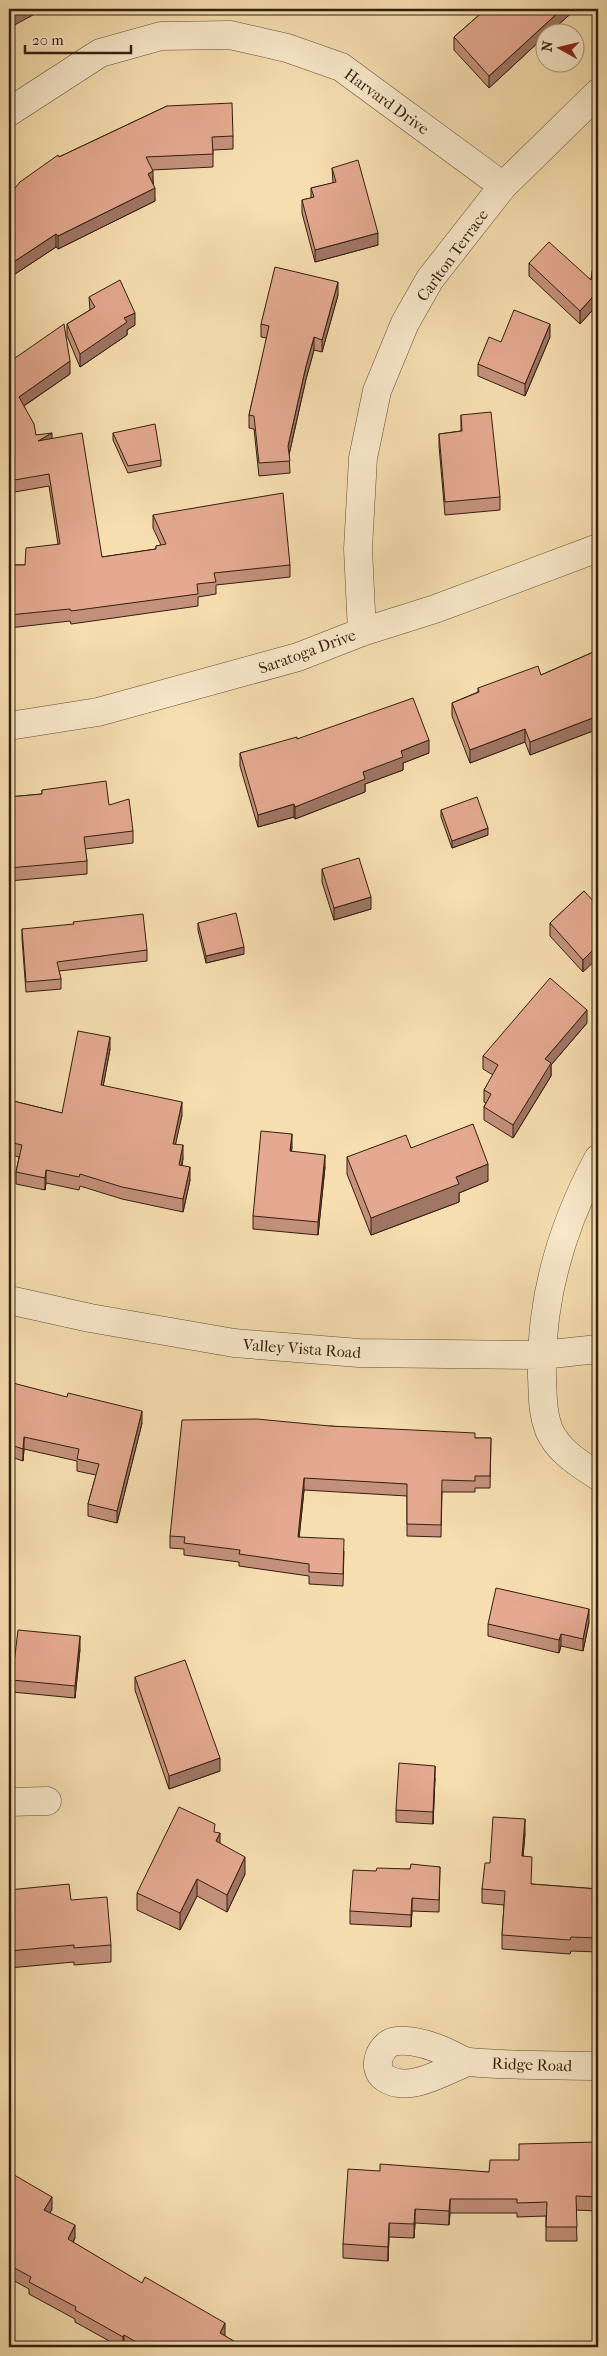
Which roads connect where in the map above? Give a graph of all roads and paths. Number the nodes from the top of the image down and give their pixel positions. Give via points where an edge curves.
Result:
1 (598, 93) edge
2 (9, 112) edge
3 (503, 186) junction
4 (598, 548) edge
5 (362, 632) junction
6 (9, 726) edge
7 (598, 1159) edge
8 (9, 1300) edge
9 (598, 1349) edge
10 (542, 1355) junction
11 (598, 1476) edge
12 (47, 1801) dead end
13 (9, 1802) edge
14 (467, 2062) dead end
15 (598, 2066) edge

1 - 3 street, Carlton Terrace
2 - 3 street, Harvard Drive via 100,53 161,36 230,35 287,48 341,67
3 - 5 street, Carlton Terrace via 430,280 405,323 377,391 363,458 358,549
4 - 5 street, Saratoga Drive via 435,609
5 - 6 street, Saratoga Drive via 298,657 215,682 98,712
7 - 10 street via 566,1232 546,1301
8 - 10 street, Valley Vista Road via 234,1343 359,1353
9 - 10 street, Valley Vista Road
10 - 11 street via 543,1407 550,1431 570,1458
12 - 13 street
14 - 15 street, Ridge Road

